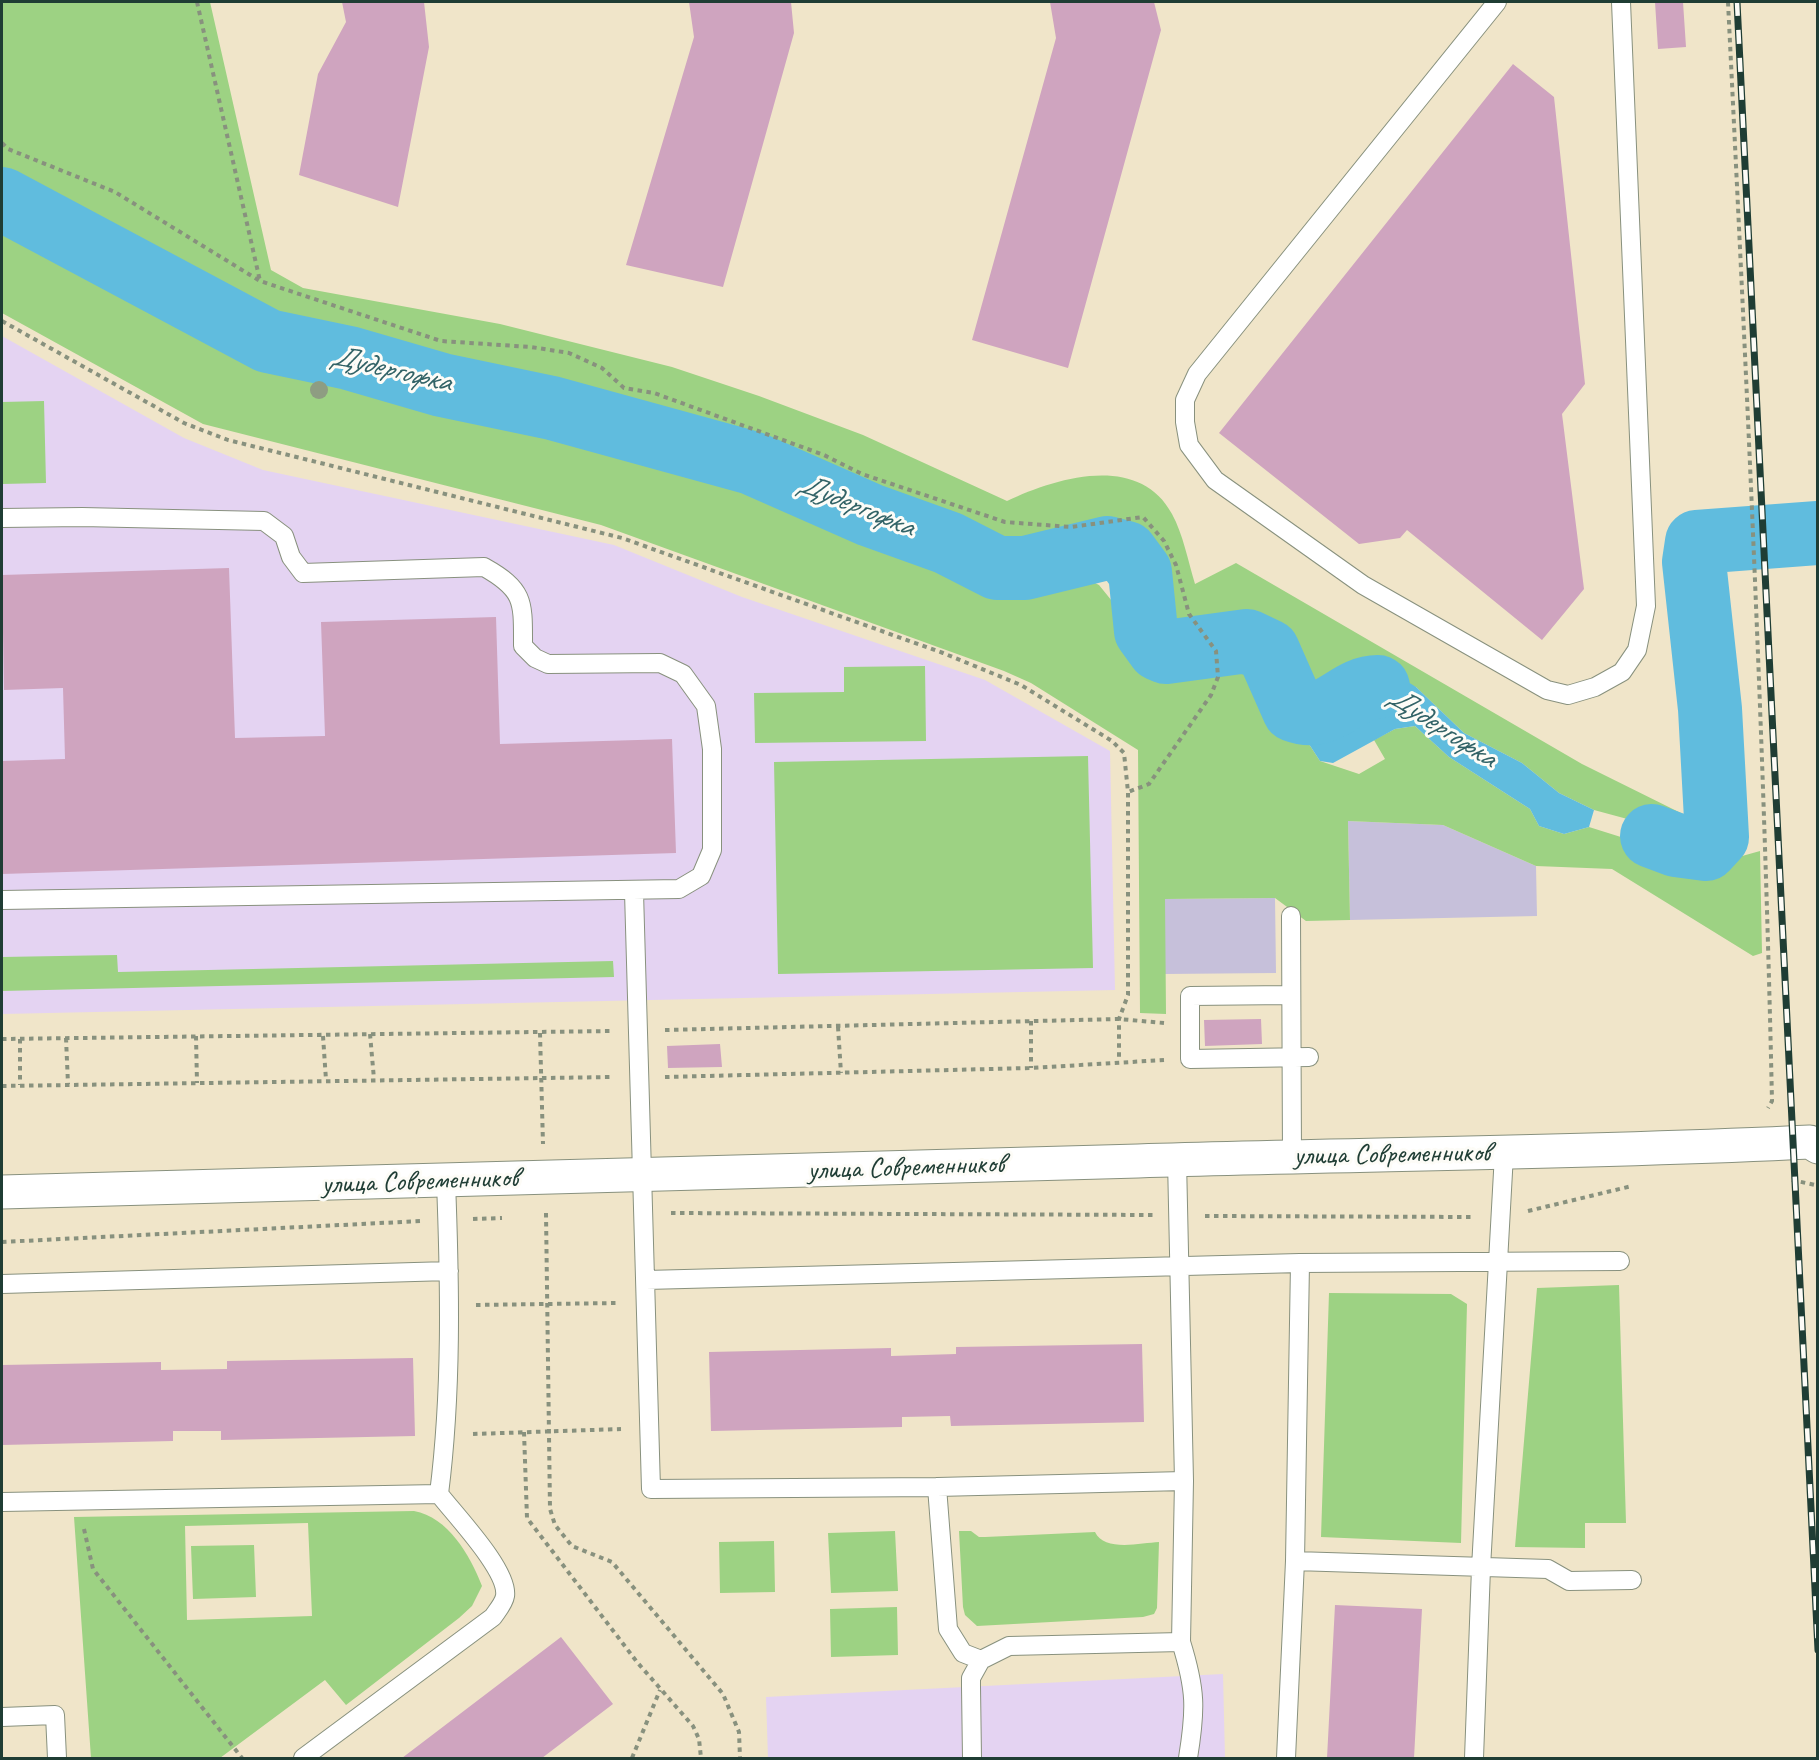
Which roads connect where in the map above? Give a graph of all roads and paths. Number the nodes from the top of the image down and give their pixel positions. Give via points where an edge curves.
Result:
1 (197, 2) edge
2 (1497, 2) edge
3 (1621, 2) edge
4 (1728, 2) edge
5 (2, 143) edge
6 (260, 281) junction
7 (2, 321) edge
8 (2, 519) edge
9 (1128, 792) junction
10 (634, 892) junction
11 (2, 900) edge
12 (1291, 916) dead end
13 (1290, 995) junction
14 (1119, 1018) junction
15 (1031, 1022) junction
16 (1170, 1024) dead end
17 (759, 1027) dead end
18 (838, 1027) junction
19 (370, 1034) junction
20 (196, 1036) junction
21 (323, 1036) junction
22 (66, 1038) junction
23 (2, 1039) edge
24 (20, 1039) junction
25 (1300, 1057) junction
26 (1168, 1060) dead end
27 (1119, 1061) junction
28 (1031, 1068) junction
29 (841, 1073) junction
30 (755, 1075) dead end
31 (542, 1078) junction
32 (374, 1079) junction
33 (326, 1080) junction
34 (197, 1083) junction
35 (68, 1084) junction
36 (20, 1085) junction
37 (2, 1086) edge
38 (1772, 1101) dead end
39 (1815, 1141) edge
40 (543, 1145) dead end
41 (1504, 1154) junction
42 (1292, 1156) junction
43 (1177, 1160) junction
44 (642, 1175) junction
45 (1783, 1178) dead end
46 (446, 1182) junction
47 (1635, 1185) dead end
48 (1815, 1185) dead end
49 (2, 1192) edge
50 (546, 1206) dead end
51 (1521, 1212) dead end
52 (643, 1214) junction
53 (535, 1216) dead end
54 (546, 1216) junction
55 (557, 1216) dead end
56 (1177, 1216) junction
57 (513, 1217) dead end
58 (1479, 1217) dead end
59 (447, 1220) junction
60 (2, 1242) edge
61 (1500, 1260) junction
62 (1620, 1261) dead end
63 (1300, 1263) junction
64 (1179, 1266) junction
65 (449, 1271) junction
66 (646, 1280) junction
67 (2, 1284) edge
68 (645, 1303) junction
69 (546, 1304) junction
70 (448, 1306) junction
71 (649, 1428) junction
72 (524, 1432) junction
73 (550, 1432) junction
74 (446, 1434) junction
75 (1184, 1481) junction
76 (937, 1487) junction
77 (439, 1494) junction
78 (78, 1502) junction
79 (2, 1503) edge
80 (1295, 1561) junction
81 (1481, 1568) junction
82 (1632, 1580) dead end
83 (1181, 1642) junction
84 (981, 1660) junction
85 (660, 1689) junction
86 (2, 1717) edge
87 (57, 1758) edge
88 (242, 1758) edge
89 (303, 1758) edge
90 (632, 1758) edge
91 (700, 1758) edge
92 (740, 1758) edge
93 (972, 1758) edge
94 (1188, 1758) edge
95 (1286, 1758) edge
96 (1474, 1758) edge

1 - 6 path
2 - 3 lane via 1197,374 1185,400 1185,422 1189,446 1215,480 1363,585 1547,690 1568,694 1595,687 1622,672 1637,650 1646,606
4 - 38 path via 1756,575
5 - 6 path via 8,149 116,192
6 - 9 path via 441,341 569,353 602,368 624,388 654,393 824,455 862,474 1005,522 1071,527 1143,517 1164,541 1176,566 1188,614 1216,651 1218,677 1211,695 1149,784
7 - 9 path via 184,423 228,440 622,538 943,653 1021,685 1112,741 1124,753
8 - 10 lane via 264,521 284,536 291,557 303,573 484,567 507,579 518,594 523,612 523,646 535,658 548,664 660,663 683,674 706,706 712,749 712,850 701,876 680,889
9 - 14 path via 1128,995
10 - 11 lane
10 - 44 lane
12 - 13 lane via 1298,971
13 - 25 lane
13 - 25 lane via 1190,996 1190,1059
14 - 15 path
14 - 16 path
14 - 27 path
15 - 18 path
15 - 28 path
17 - 18 path
18 - 29 path
19 - 21 path
19 - 31 path via 540,1033
19 - 32 path
20 - 21 path
20 - 22 path
20 - 34 path
21 - 33 path
22 - 24 path
22 - 35 path
23 - 24 path
24 - 36 path
25 - 42 lane
26 - 27 path
27 - 28 path
28 - 29 path
29 - 30 path
31 - 32 path
31 - 40 path
32 - 33 path
33 - 34 path
34 - 35 path
35 - 36 path
36 - 37 path
39 - 41 street, улица Современников
41 - 42 street, улица Современников
41 - 61 lane
42 - 43 street, улица Современников
43 - 44 street, улица Современников
43 - 56 lane
44 - 46 street, улица Современников
44 - 52 lane
45 - 48 path
46 - 49 street, улица Современников
46 - 59 lane
47 - 51 path
50 - 54 path
52 - 56 path
52 - 66 lane
53 - 54 path
54 - 55 path
54 - 69 path
56 - 58 path
56 - 64 lane
57 - 59 path
59 - 60 path
59 - 65 lane
61 - 62 lane
61 - 63 lane
61 - 81 lane
63 - 64 lane
63 - 80 lane
64 - 66 lane
64 - 75 lane
65 - 67 lane
65 - 70 lane
66 - 68 lane
68 - 69 path
68 - 71 lane
69 - 70 path
69 - 73 path
70 - 74 lane
71 - 73 path
71 - 76 lane via 651,1489
72 - 73 path
72 - 74 path
72 - 85 path via 527,1518
73 - 92 path via 550,1509 555,1525 572,1546 612,1562 723,1694 739,1732
74 - 77 lane
75 - 76 lane
75 - 83 lane
76 - 84 lane via 948,1629 963,1653
77 - 78 lane
77 - 89 lane via 493,1564 502,1579 505,1596 493,1617
78 - 79 lane
78 - 88 path via 93,1569
80 - 81 lane
80 - 95 lane
81 - 82 lane via 1548,1569 1569,1581
81 - 96 lane
83 - 84 lane via 1009,1646
83 - 94 lane via 1192,1676 1196,1711
84 - 93 lane via 970,1687
85 - 90 path
85 - 91 path via 697,1732
86 - 87 lane via 55,1715

